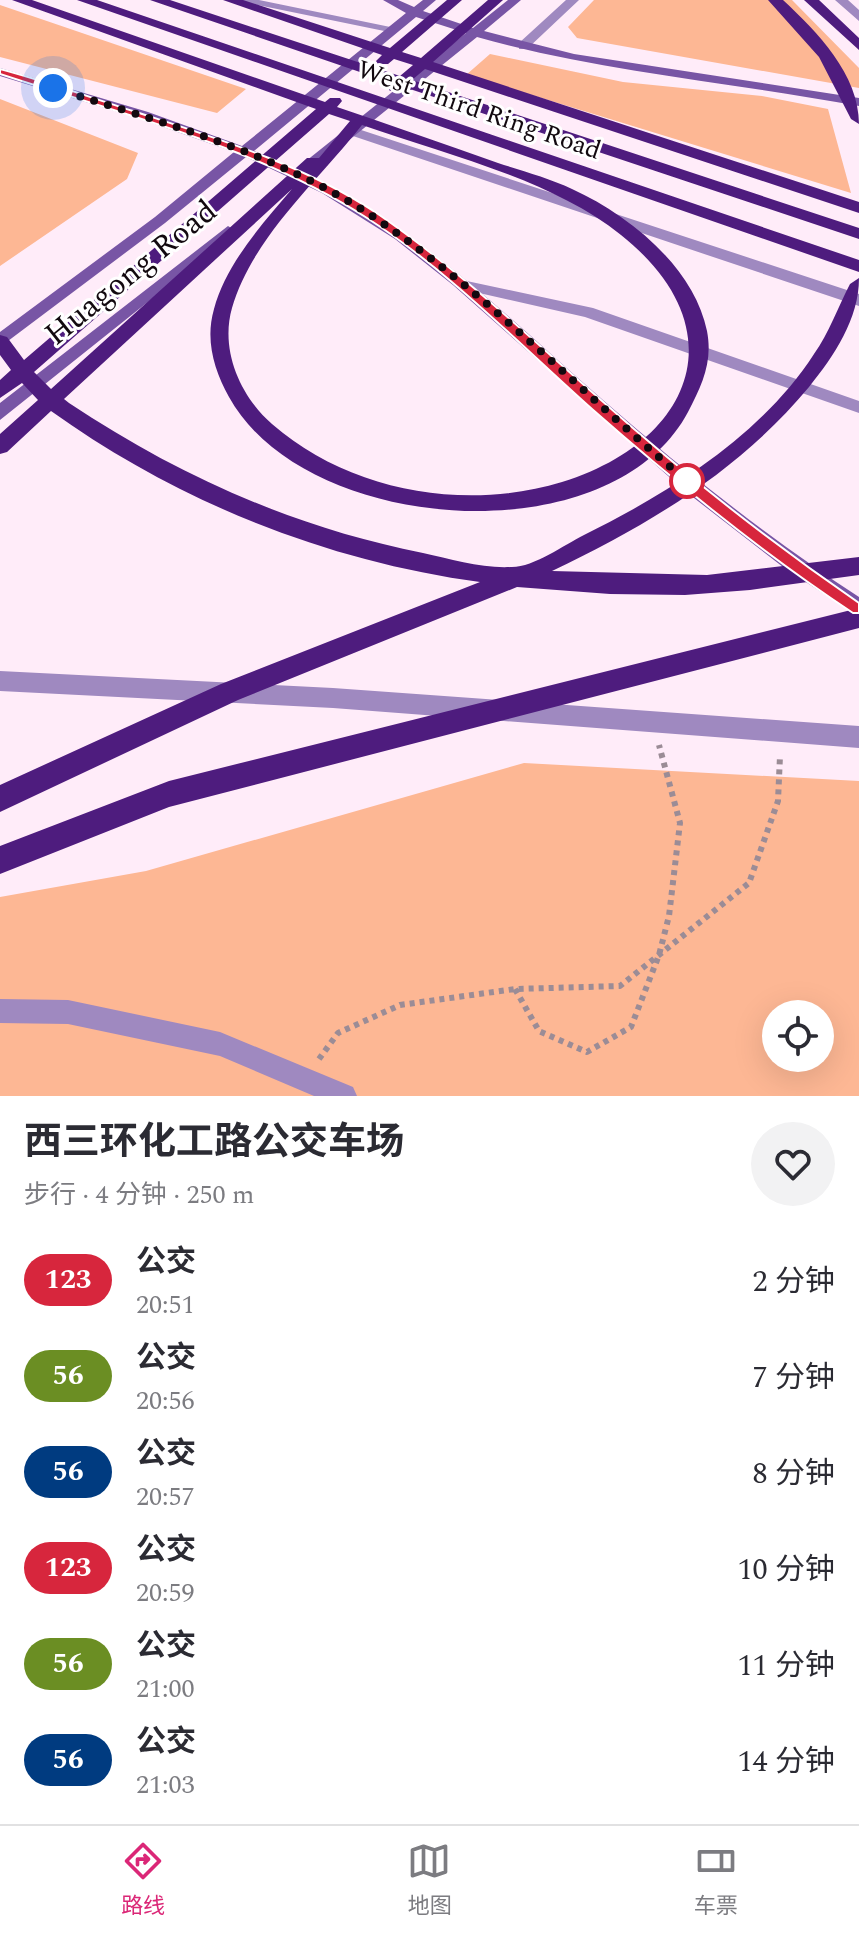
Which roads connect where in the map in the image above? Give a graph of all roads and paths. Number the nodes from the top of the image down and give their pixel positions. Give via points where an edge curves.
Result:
1 (19, 0) edge
2 (84, 0) edge
3 (157, 0) edge
4 (230, 0) edge
5 (240, 0) edge
6 (389, 0) edge
7 (430, 0) edge
8 (443, 0) edge
9 (455, 0) edge
10 (496, 0) edge
11 (515, 0) edge
12 (573, 0) edge
13 (775, 0) edge
14 (811, 0) edge
15 (841, 0) edge
16 (414, 13) junction
17 (859, 17) edge
18 (475, 32) junction
19 (400, 36) junction
20 (523, 46) junction
21 (859, 46) edge
22 (0, 72) edge
23 (859, 102) edge
24 (859, 119) edge
25 (354, 127) junction
26 (244, 153) junction
27 (297, 176) junction
28 (859, 208) edge
29 (859, 234) edge
30 (859, 266) edge
31 (859, 284) edge
32 (462, 285) junction
33 (859, 300) edge
34 (0, 341) edge
35 (0, 391) edge
36 (859, 407) edge
37 (0, 413) edge
38 (0, 446) edge
39 (859, 566) edge
40 (859, 608) edge
41 (859, 618) edge
42 (0, 681) edge
43 (652, 721) junction
44 (781, 731) junction
45 (859, 737) edge
46 (0, 799) edge
47 (0, 860) edge
48 (659, 955) junction
49 (515, 989) junction
50 (0, 1011) edge
51 (304, 1079) junction
52 (344, 1096) edge

1 - 25 highway via 566,192 604,212 668,267 688,299 701,342 700,375 658,439 604,476 558,492 495,503 424,502 365,488 318,468 270,437 240,403 226,377 219,337 222,310 233,279 259,242
2 - 30 highway, West Third Ring Road
3 - 29 highway, West Third Ring Road
4 - 28 highway
5 - 19 street
6 - 16 main road
7 - 16 main road, Huagong Road
8 - 19 highway
9 - 19 highway
10 - 25 highway
11 - 18 main road, Huagong Road
12 - 20 street
13 - 24 highway via 817,44
14 - 21 highway
15 - 17 street
16 - 18 main road
16 - 19 main road, Huagong Road
18 - 20 main road
18 - 25 main road, Huagong Road
19 - 26 main road, Huagong Road
19 - 35 highway
20 - 23 main road via 631,70
22 - 26 main road
25 - 27 main road, Huagong Road
25 - 33 street
25 - 38 highway
26 - 27 main road
26 - 34 main road, Huagong Road
27 - 32 main road via 373,217
27 - 37 main road, Huagong Road
31 - 46 highway via 824,355 786,403 724,459 639,517 485,592 307,660 85,756
32 - 36 lane via 588,312
32 - 40 main road via 729,515
34 - 39 highway via 44,394 173,478 296,528 377,552 468,571 630,585 779,578
41 - 47 highway via 169,794
42 - 43 street
43 - 44 street
43 - 48 path via 680,823
44 - 45 street
44 - 48 path via 778,801 749,883
48 - 49 path via 620,986
48 - 49 path via 631,1027 587,1052 539,1031
49 - 51 path via 400,1005 338,1033
50 - 51 lane via 68,1012 220,1044
51 - 52 lane

